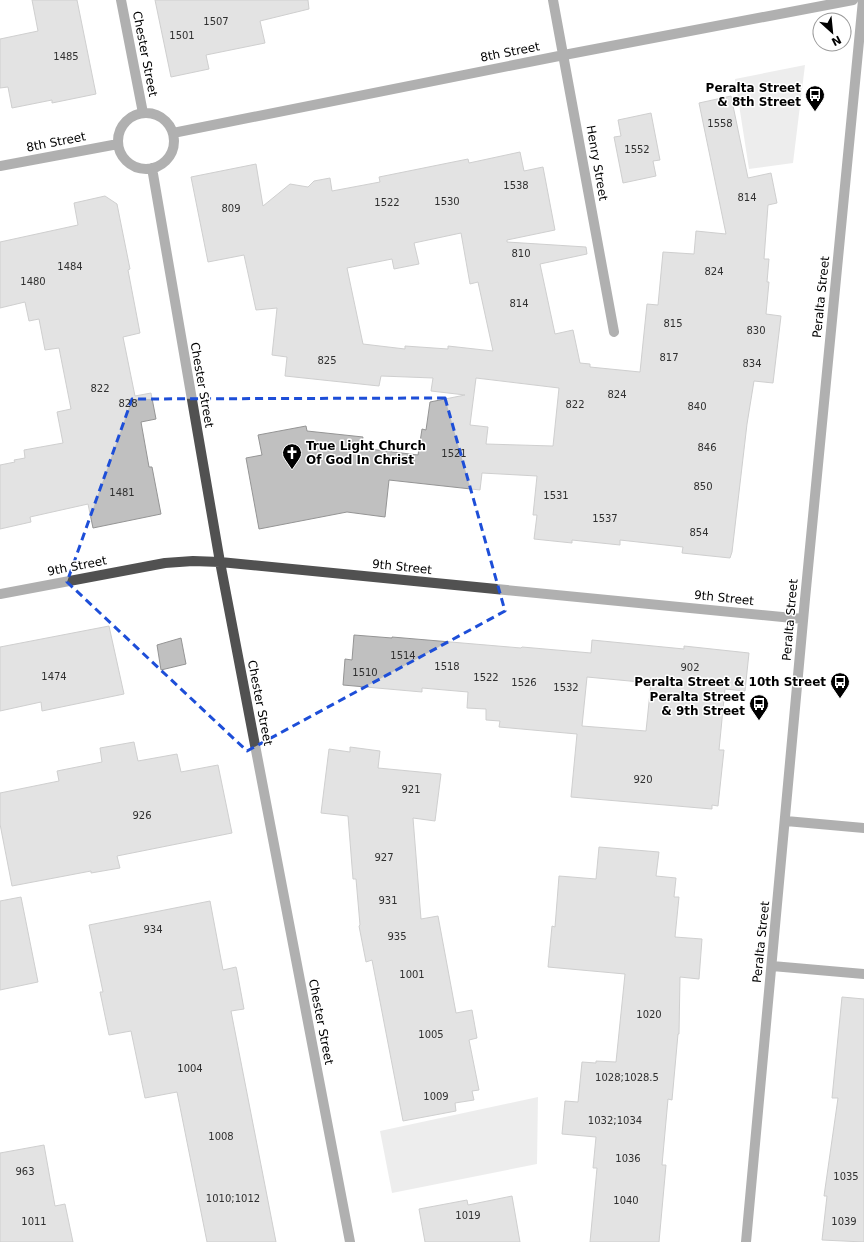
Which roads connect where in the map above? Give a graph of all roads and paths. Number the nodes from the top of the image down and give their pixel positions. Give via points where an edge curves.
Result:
1 (122, 0) edge
2 (553, 0) edge
3 (853, 0) edge
4 (863, 0) edge
5 (564, 55) junction
6 (143, 113) junction
7 (173, 133) junction
8 (118, 144) junction
9 (0, 166) edge
10 (152, 168) junction
11 (614, 332) dead end
12 (220, 562) junction
13 (0, 594) edge
14 (803, 619) junction
15 (786, 821) junction
16 (864, 828) edge
17 (772, 966) junction
18 (864, 974) edge
19 (350, 1242) edge
20 (746, 1242) edge

1 - 6 street, Chester Street
2 - 5 street, Henry Street
3 - 5 street, 8th Street
4 - 14 street, Peralta Street
5 - 7 street, 8th Street
5 - 11 street, Henry Street
6 - 7 street via 165,120
6 - 8 street via 134,115 124,124
7 - 10 street via 172,151 160,165
8 - 9 street, 8th Street
8 - 10 street via 120,153 126,161 142,169
10 - 12 street, Chester Street
12 - 13 street, 9th Street via 165,563
12 - 14 street, 9th Street
12 - 19 street, Chester Street
14 - 15 street, Peralta Street
15 - 16 street
15 - 17 street, Peralta Street
17 - 18 street
17 - 20 street, Peralta Street

